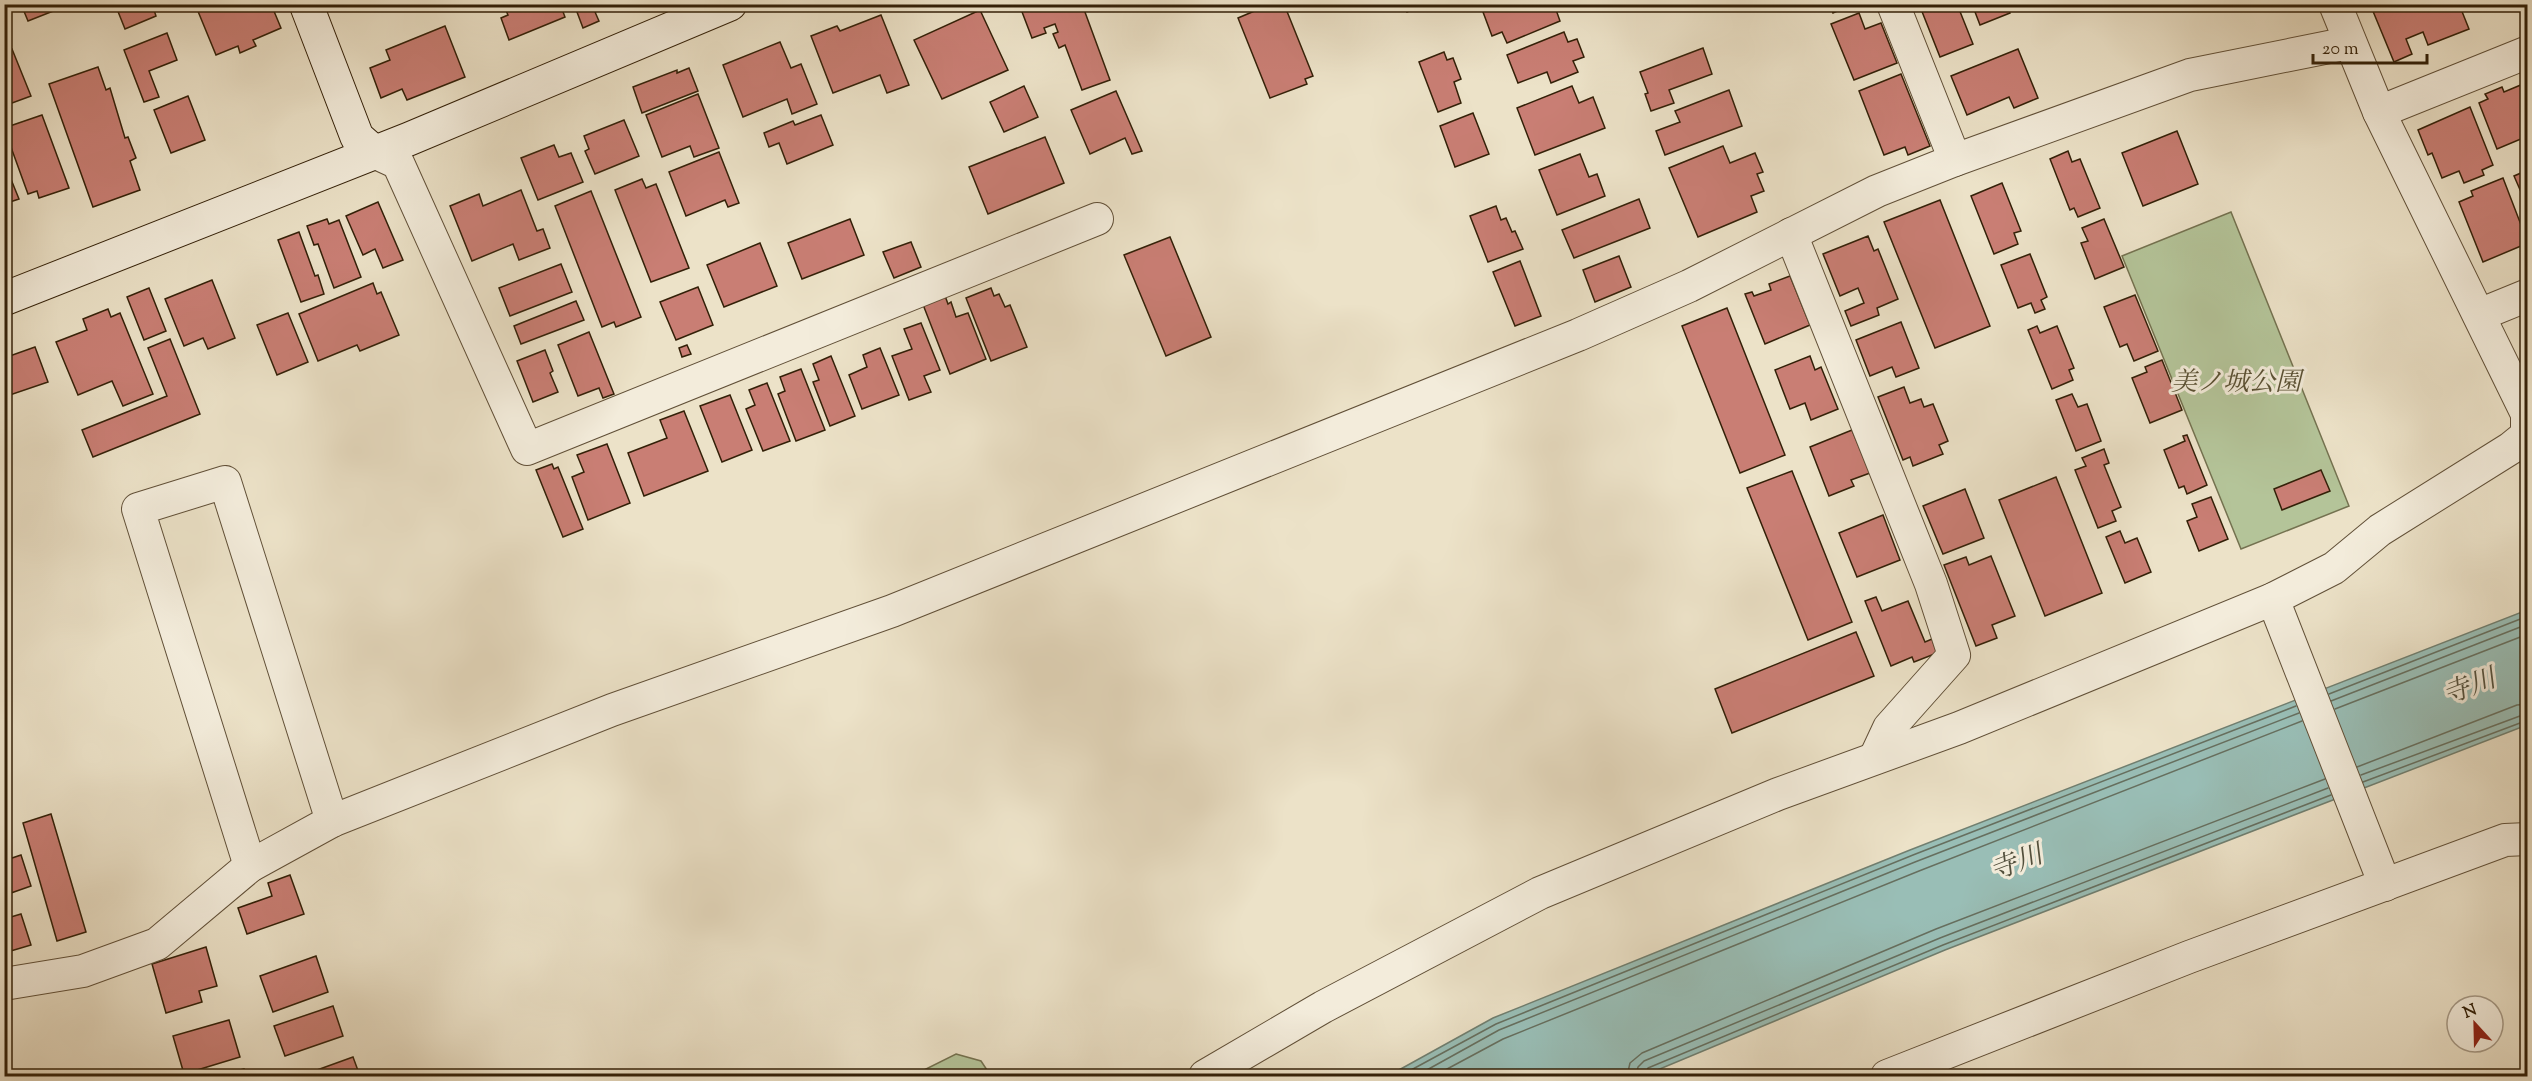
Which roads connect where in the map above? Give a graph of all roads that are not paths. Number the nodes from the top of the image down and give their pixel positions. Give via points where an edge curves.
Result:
1 (306, 4) edge
2 (730, 4) edge
3 (1893, 4) edge
4 (2335, 4) edge
5 (2349, 43) junction
6 (2528, 52) edge
7 (2379, 112) junction
8 (374, 152) junction
9 (1955, 160) junction
10 (1098, 219) dead end
11 (1791, 234) junction
12 (2528, 295) edge
13 (4, 299) edge
14 (2480, 315) junction
15 (2277, 609) junction
16 (1875, 758) junction
17 (332, 821) junction
18 (2528, 839) edge
19 (250, 866) junction
20 (2380, 872) junction
21 (4, 984) edge
22 (1205, 1077) edge
23 (1887, 1077) edge

1 - 8 street via 357,137
2 - 8 street
3 - 9 street
4 - 5 street
5 - 7 street
5 - 9 street via 2190,75
6 - 7 street
7 - 14 street
8 - 10 street via 398,163 527,449
8 - 13 street
9 - 11 street via 1877,191
11 - 16 street via 1931,584 1954,655 1889,728
11 - 17 street via 1689,286 1556,344 892,611 612,710
12 - 14 street
14 - 15 street via 2527,414 2527,435 2380,530
15 - 16 street
15 - 20 street
16 - 22 street via 1540,893 1323,1007
17 - 19 street
17 - 19 street via 225,482 138,508
18 - 20 street via 2505,840
19 - 21 street via 157,944 83,971
20 - 23 street via 2188,957

